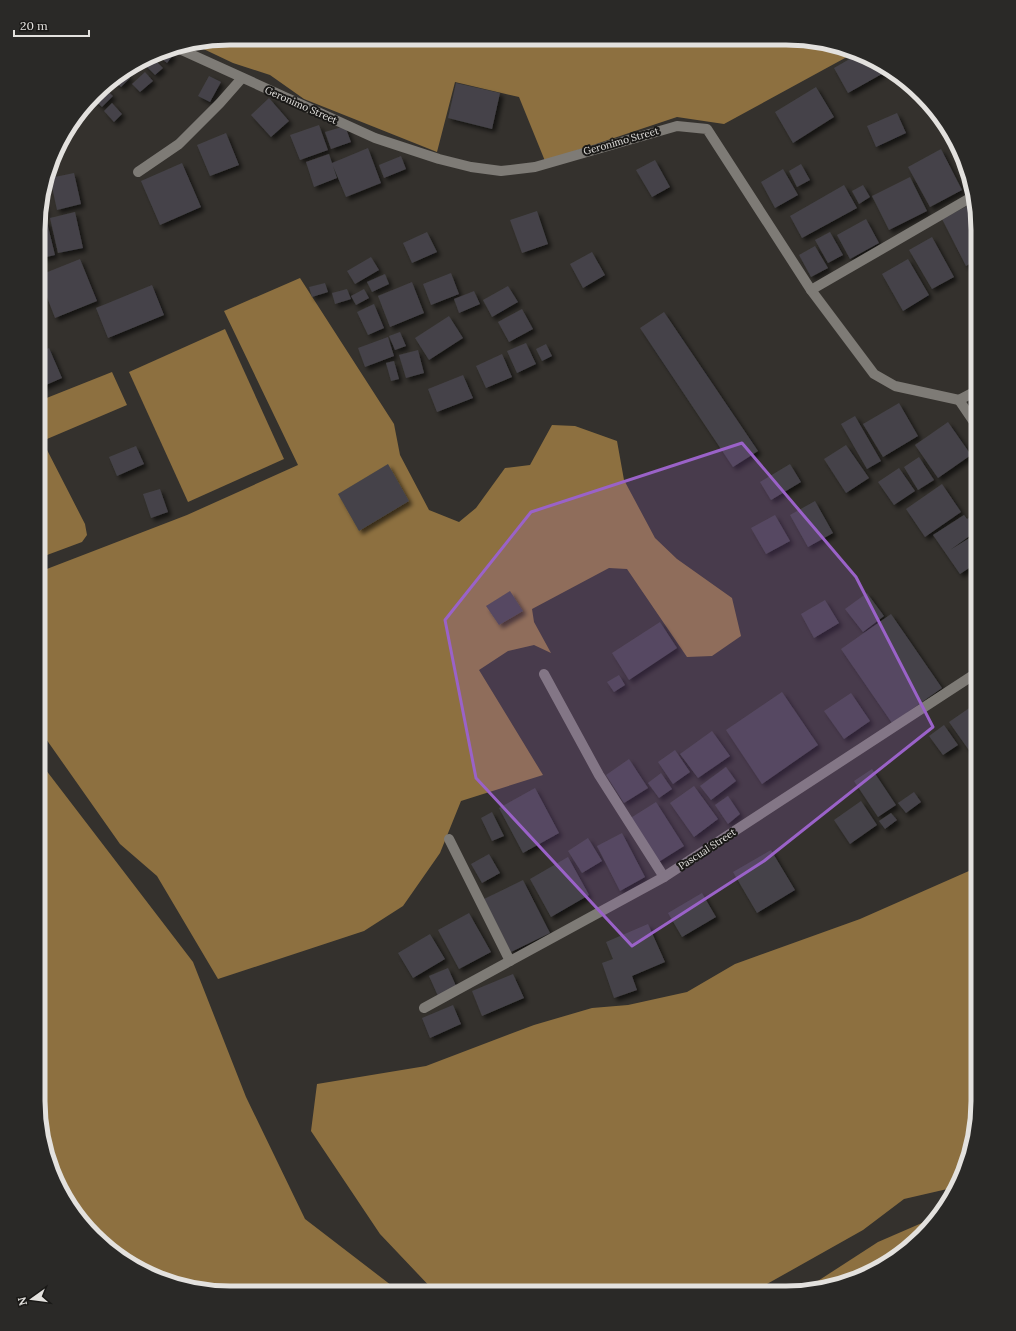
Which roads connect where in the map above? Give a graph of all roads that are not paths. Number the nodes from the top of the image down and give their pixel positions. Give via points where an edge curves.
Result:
1 (183, 51) edge
2 (242, 78) junction
3 (138, 172) dead end
4 (968, 199) edge
5 (810, 290) junction
6 (971, 394) edge
7 (959, 400) junction
8 (971, 418) edge
9 (544, 674) dead end
10 (971, 677) edge
11 (449, 839) dead end
12 (664, 877) junction
13 (510, 961) junction
14 (424, 1008) dead end

1 - 2 street, Geronimo Street
2 - 3 street via 179,144
2 - 5 street, Geronimo Street via 375,138 471,168 501,171 535,167 677,126 707,129
4 - 5 street
5 - 7 street, Geronimo Street via 874,374 895,386
6 - 7 street
7 - 8 street
9 - 12 street via 599,775
10 - 12 street, Pascual Street
11 - 13 street
12 - 13 street, Pascual Street
13 - 14 street, Pascual Street

